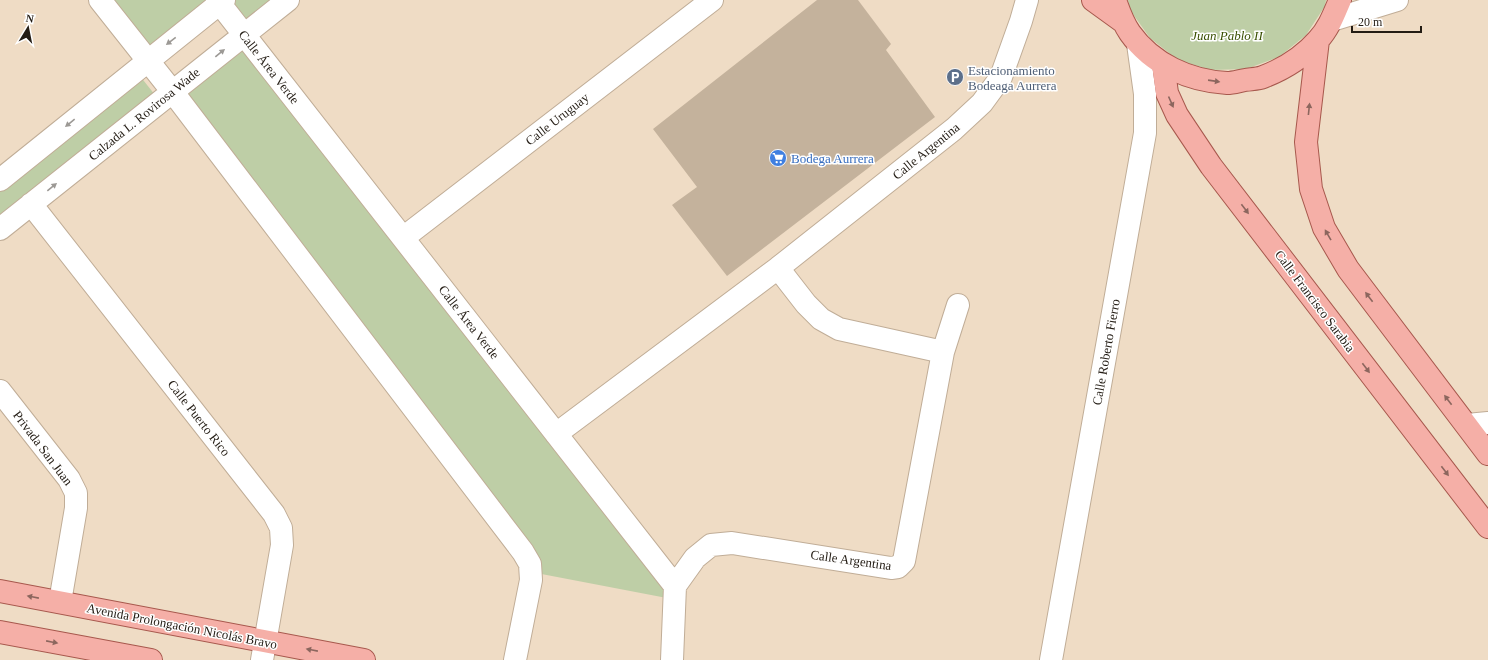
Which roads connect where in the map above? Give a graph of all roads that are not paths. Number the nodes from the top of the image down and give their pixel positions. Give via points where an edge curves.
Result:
1 (100, 0) edge
2 (288, 0) edge
3 (712, 0) edge
4 (1027, 0) edge
5 (1093, 0) edge
6 (1115, 0) edge
7 (1340, 0) edge
8 (1397, 0) edge
9 (220, 1) edge
10 (1332, 20) junction
11 (1122, 21) junction
12 (244, 34) junction
13 (1318, 40) junction
14 (1138, 44) junction
15 (148, 60) junction
16 (1163, 64) junction
17 (172, 91) junction
18 (0, 180) edge
19 (31, 204) junction
20 (0, 229) edge
21 (403, 238) junction
22 (778, 268) junction
23 (958, 305) dead end
24 (943, 352) junction
25 (0, 391) edge
26 (1477, 424) edge
27 (556, 434) junction
28 (1488, 454) edge
29 (1488, 527) edge
30 (675, 586) junction
31 (0, 591) edge
32 (60, 602) junction
33 (0, 632) edge
34 (263, 651) edge
35 (151, 660) edge
36 (364, 660) edge
37 (516, 660) edge
38 (672, 660) edge
39 (1051, 660) edge

1 - 15 street
2 - 12 street, Calzada L. Rovirosa Wade
3 - 21 street, Calle Uruguay
4 - 22 street, Calle Argentina via 1001,76 982,103 954,129
5 - 11 main road
6 - 11 main road
7 - 10 main road
8 - 10 street
9 - 12 street, Calle Área Verde
9 -> 15 street
10 - 13 main road
11 - 14 main road
17 -> 12 street, Calzada L. Rovirosa Wade
12 - 21 street, Calle Área Verde
16 -> 13 main road via 1194,78 1228,83 1262,78 1293,63
26 -> 13 main road via 1348,269 1324,228 1311,189 1306,142
14 - 16 main road
14 - 39 street, Calle Roberto Fierro via 1145,94 1145,133
15 - 17 street
15 -> 18 street
16 -> 29 main road, Calle Francisco Sarabia via 1168,93 1177,115 1211,166
19 -> 17 street, Calzada L. Rovirosa Wade
17 - 37 street via 530,564 531,580
19 - 20 street, Calzada L. Rovirosa Wade
19 - 34 street, Calle Puerto Rico via 274,514 281,528 282,545
21 - 27 street, Calle Área Verde
22 - 24 street via 806,304 821,319 839,329
22 - 27 street, Calle Argentina
23 - 24 street, Calle Argentina
24 - 30 street, Calle Argentina via 904,561 898,567 732,543 711,545 695,558
25 - 32 street, Privada San Juan via 69,479 76,493 76,508
26 - 28 main road
27 - 30 street, Calle Área Verde
30 - 38 street
32 -> 31 main road, Avenida Prolongación Nicolás Bravo
32 - 34 main road, Avenida Prolongación Nicolás Bravo
33 -> 35 main road
36 -> 34 main road, Avenida Prolongación Nicolás Bravo

